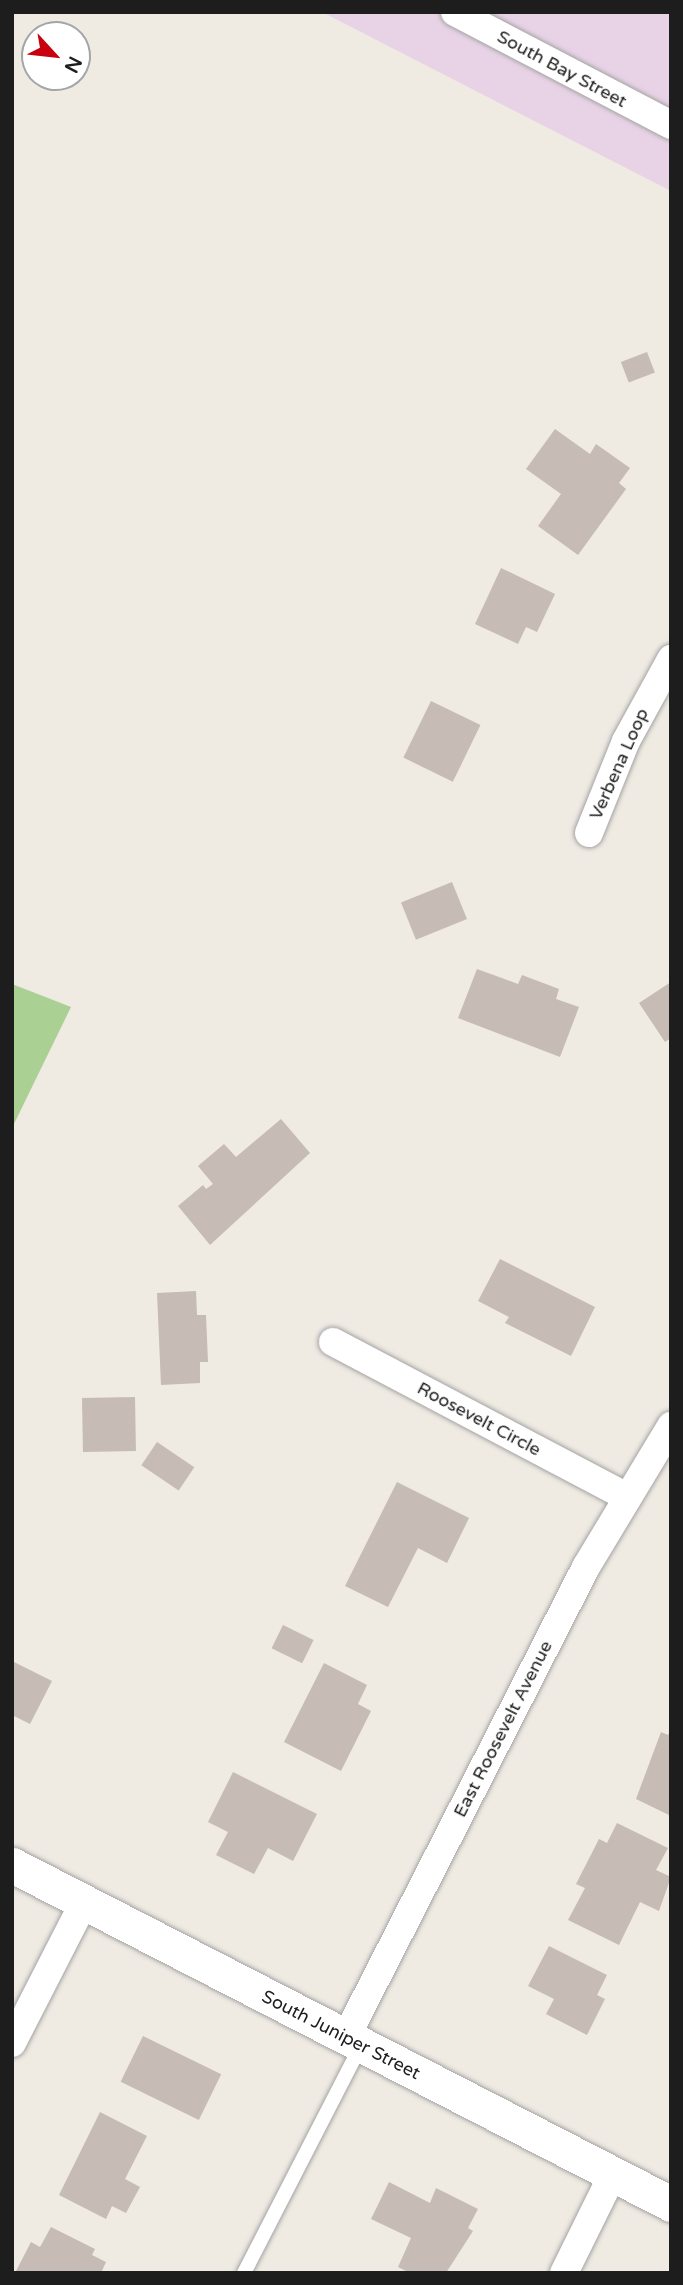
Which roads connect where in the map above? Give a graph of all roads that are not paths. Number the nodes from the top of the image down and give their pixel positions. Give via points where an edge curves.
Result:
1 (455, 12) edge
2 (671, 125) edge
3 (671, 659) edge
4 (589, 833) dead end
5 (333, 1342) dead end
6 (671, 1426) edge
7 (625, 1496) junction
8 (12, 1865) edge
9 (84, 1902) junction
10 (353, 2041) junction
11 (12, 2043) edge
12 (613, 2175) junction
13 (671, 2204) edge
14 (244, 2273) edge
15 (564, 2273) edge

1 - 2 street, South Bay Street
3 - 4 street, Verbena Loop via 625,741
5 - 7 street, Roosevelt Circle
6 - 7 street, East Roosevelt Avenue
7 - 10 street, East Roosevelt Avenue
8 - 9 street, South Juniper Street
9 - 10 street, South Juniper Street
9 - 11 street
10 - 12 street, South Juniper Street
10 - 14 lane
12 - 13 street, South Juniper Street
12 - 15 street

